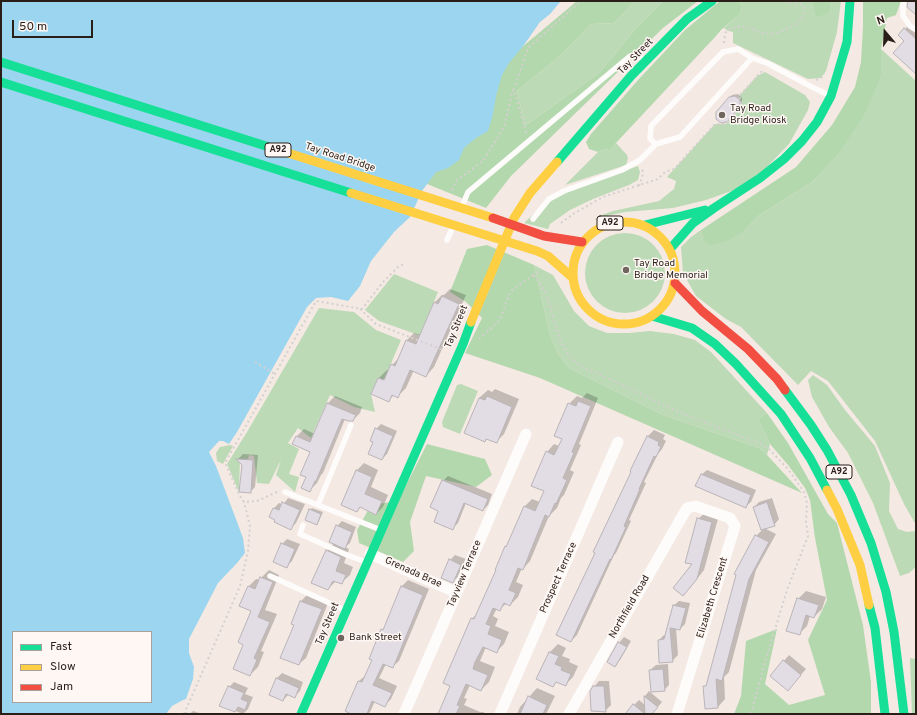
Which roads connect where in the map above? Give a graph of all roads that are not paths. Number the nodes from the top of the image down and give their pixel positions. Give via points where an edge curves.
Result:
1 (712, 1) edge
2 (850, 1) edge
3 (904, 1) edge
4 (916, 30) edge
5 (752, 58) junction
6 (646, 61) junction
7 (1, 62) edge
8 (1, 82) edge
9 (831, 96) junction
10 (656, 144) junction
11 (714, 208) junction
12 (459, 212) dead end
13 (456, 219) dead end
14 (533, 219) dead end
15 (644, 225) junction
16 (447, 240) dead end
17 (582, 242) junction
18 (670, 249) junction
19 (573, 278) junction
20 (675, 283) junction
21 (652, 316) junction
22 (351, 425) dead end
23 (526, 434) dead end
24 (618, 442) dead end
25 (285, 492) road end
26 (318, 505) junction
27 (695, 506) joint
28 (302, 525) dead end
29 (381, 530) junction
30 (368, 558) junction
31 (270, 576) dead end
32 (457, 593) junction
33 (346, 610) junction
34 (301, 714) edge
35 (404, 714) edge
36 (500, 714) edge
37 (569, 714) edge
38 (677, 714) edge
39 (884, 714) edge
40 (904, 714) edge

1 - 6 main road, Tay Street via 688,19
2 - 9 main road via 847,42
3 - 4 lane via 903,16
5 - 9 lane
5 - 10 lane via 680,137
5 - 10 lane via 738,49 722,52 651,126 650,139
6 - 12 lane via 630,56 468,192
6 - 29 main road, Tay Street via 530,193 514,218 463,344
7 - 17 main road, Tay Road Bridge / A92 via 544,236
8 - 19 main road, A92 via 537,251 548,256
9 - 11 main road via 817,122 784,159
10 - 14 lane via 640,160 622,170 549,199
11 - 15 main road
11 - 18 main road via 693,223
13 - 16 lane
15 - 17 main road, A92 via 624,221 610,223 592,232
15 - 18 main road, A92 via 662,237
17 - 19 main road, A92 via 573,265
18 - 20 main road, A92 via 676,272
19 - 21 main road, A92 via 577,294 585,306 600,318 615,324 633,324
20 - 21 main road, A92 via 662,308
20 - 40 main road, A92 via 777,379 812,425 848,488 871,543 886,592 894,632
21 - 39 main road, A92 via 692,328 715,344 782,414 810,458 837,509 860,565 875,628
22 - 26 lane
23 - 32 street, Tayview Terrace
24 - 36 street, Prospect Terrace
25 - 26 lane
26 - 29 lane
27 - 37 street, Northfield Road via 687,508
27 - 38 street, Elizabeth Crescent via 730,518 734,526
28 - 30 lane via 300,534 347,555
29 - 30 main road, Tay Street
30 - 32 street, Grenada Brae
30 - 33 main road, Tay Street
31 - 33 lane
32 - 35 street, Tayview Terrace
33 - 34 main road, Tay Street

